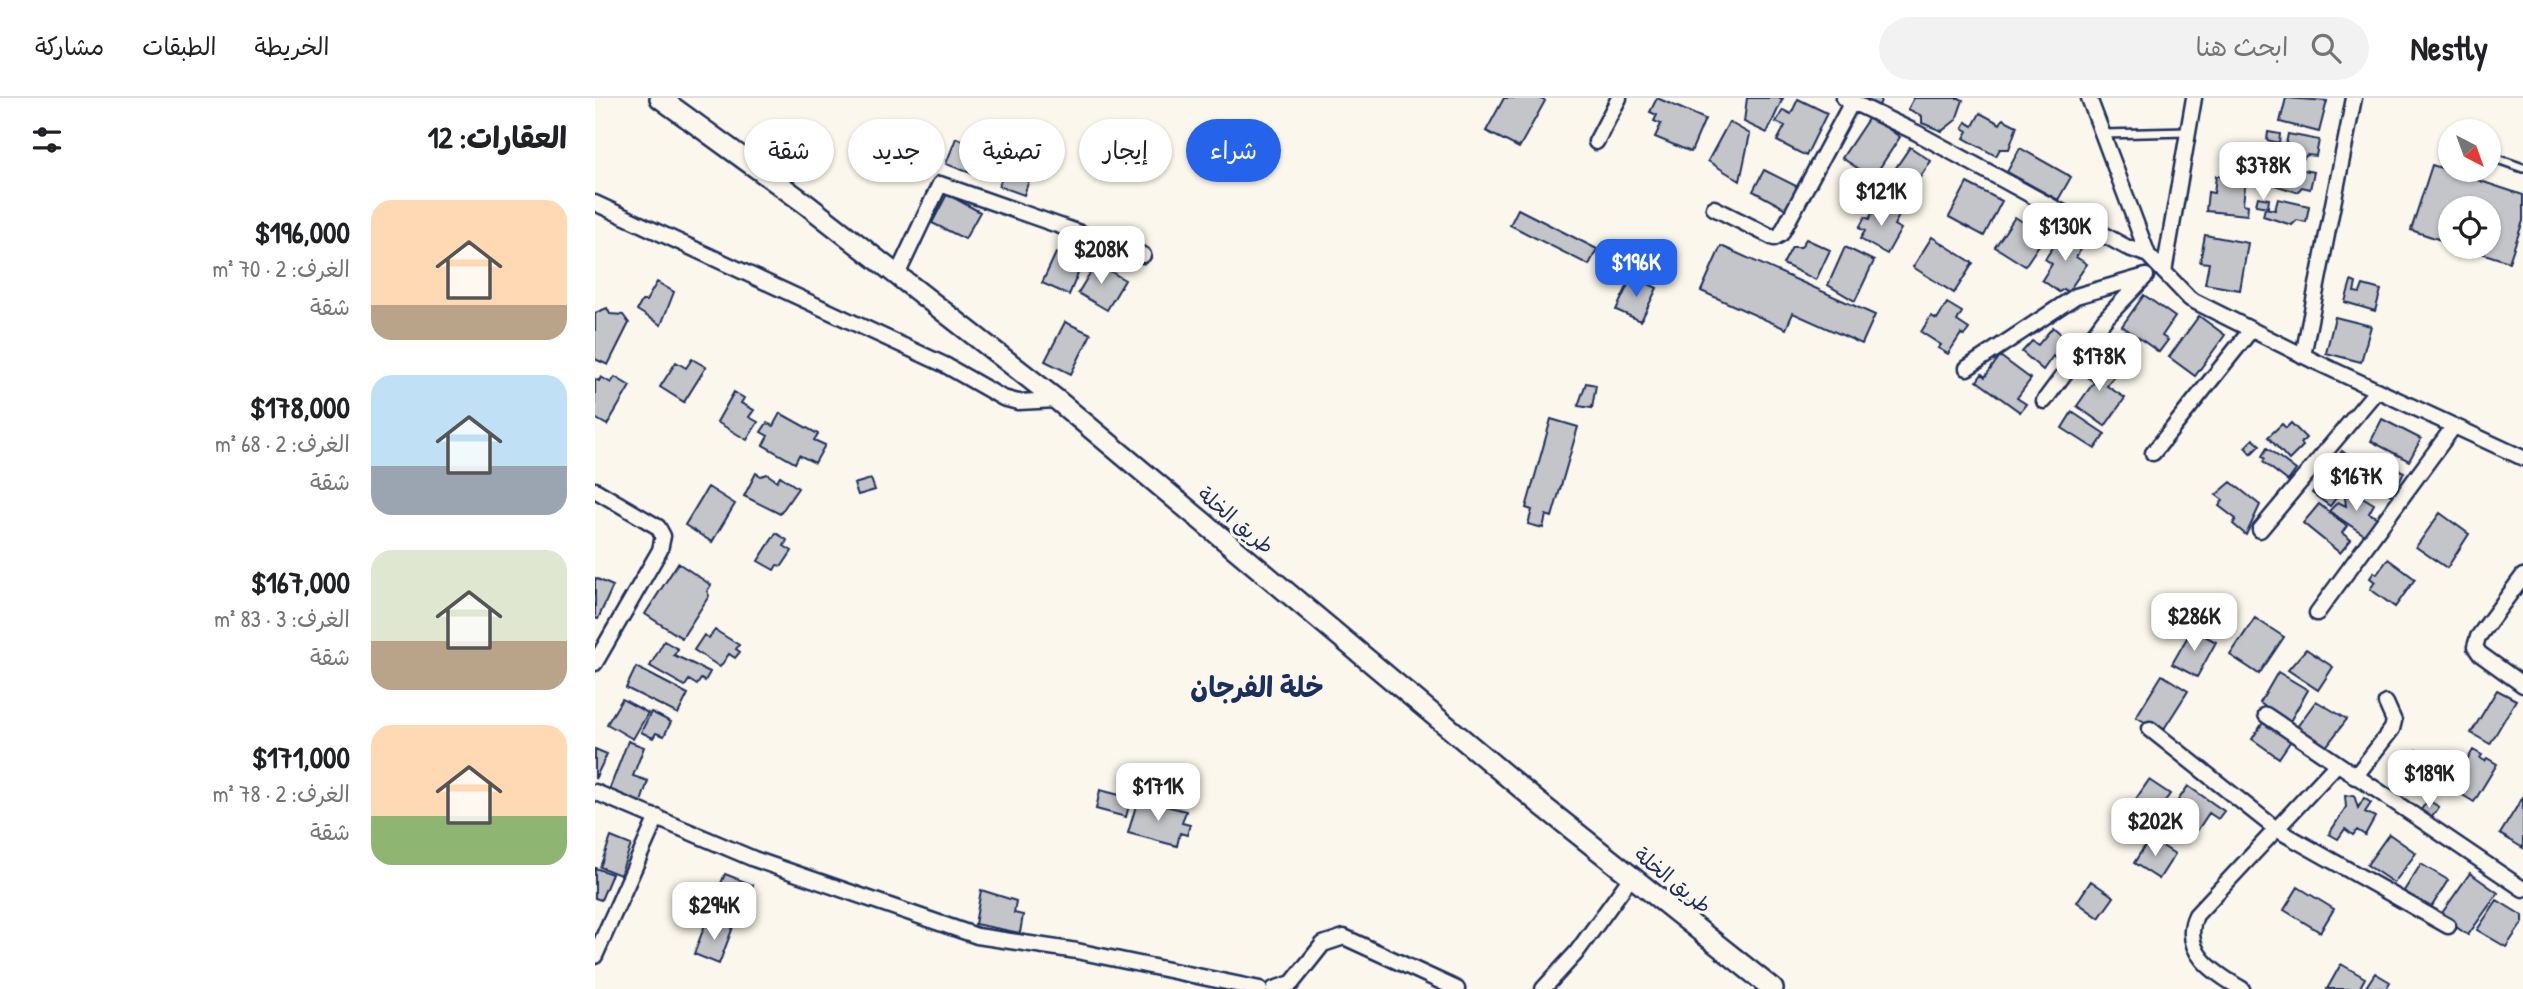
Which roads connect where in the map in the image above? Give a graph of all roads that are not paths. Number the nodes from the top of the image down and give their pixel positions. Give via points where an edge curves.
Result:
1 (660, 98) edge
2 (1619, 98) edge
3 (2089, 98) edge
4 (2194, 98) edge
5 (2354, 98) edge
6 (1848, 100) edge
7 (2189, 132) junction
8 (2103, 134) junction
9 (1596, 142) dead end
10 (2501, 161) edge
11 (2523, 169) edge
12 (595, 204) edge
13 (1714, 208) dead end
14 (1143, 255) dead end
15 (2156, 264) junction
16 (897, 275) junction
17 (2146, 276) junction
18 (2251, 330) junction
19 (2303, 356) junction
20 (1967, 368) dead end
21 (2377, 390) junction
22 (1057, 400) junction
23 (2043, 401) dead end
24 (2455, 426) junction
25 (2153, 453) dead end
26 (2523, 458) edge
27 (595, 490) edge
28 (2260, 530) dead end
29 (2523, 576) edge
30 (2317, 614) dead end
31 (595, 663) edge
32 (2523, 685) edge
33 (2386, 703) dead end
34 (2266, 715) dead end
35 (2150, 729) dead end
36 (2337, 764) junction
37 (2355, 777) junction
38 (595, 792) edge
39 (657, 817) junction
40 (2276, 829) junction
41 (1632, 876) junction
42 (2523, 889) edge
43 (2448, 926) dead end
44 (595, 956) edge
45 (1291, 986) edge
46 (1259, 989) edge
47 (1274, 989) edge
48 (1457, 989) edge
49 (1543, 989) edge
50 (1773, 989) edge
51 (2242, 989) edge

1 - 16 street, طريق الخلة
2 - 9 street
3 - 8 street
4 - 7 street
5 - 19 street
6 - 13 street via 1781,234 1761,233
6 - 15 street
7 - 8 lane
7 - 15 street
8 - 15 street
10 - 11 lane
12 - 22 street via 945,365 1003,398
14 - 16 street via 940,184
15 - 17 street
15 - 18 street via 2190,299
16 - 22 street, طريق الخلة
17 - 20 street via 2076,296
17 - 23 street via 2105,319
18 - 19 street
18 - 25 street
19 - 21 street
21 - 24 street
21 - 28 street
22 - 41 street, طريق الخلة
24 - 26 street
24 - 30 street
27 - 31 street via 658,527 663,536 660,550
29 - 32 street via 2475,647
33 - 37 street via 2394,721 2392,729
34 - 36 street
35 - 40 street
36 - 37 street
36 - 40 street
37 - 42 street
38 - 39 street
39 - 44 street
39 - 46 street via 754,859 977,936 1077,951
40 - 43 street
40 - 51 street via 2192,922 2190,938 2201,959
41 - 49 street via 1576,953
41 - 50 street, طريق الخلة
45 - 47 street
45 - 48 street via 1323,944 1344,937

